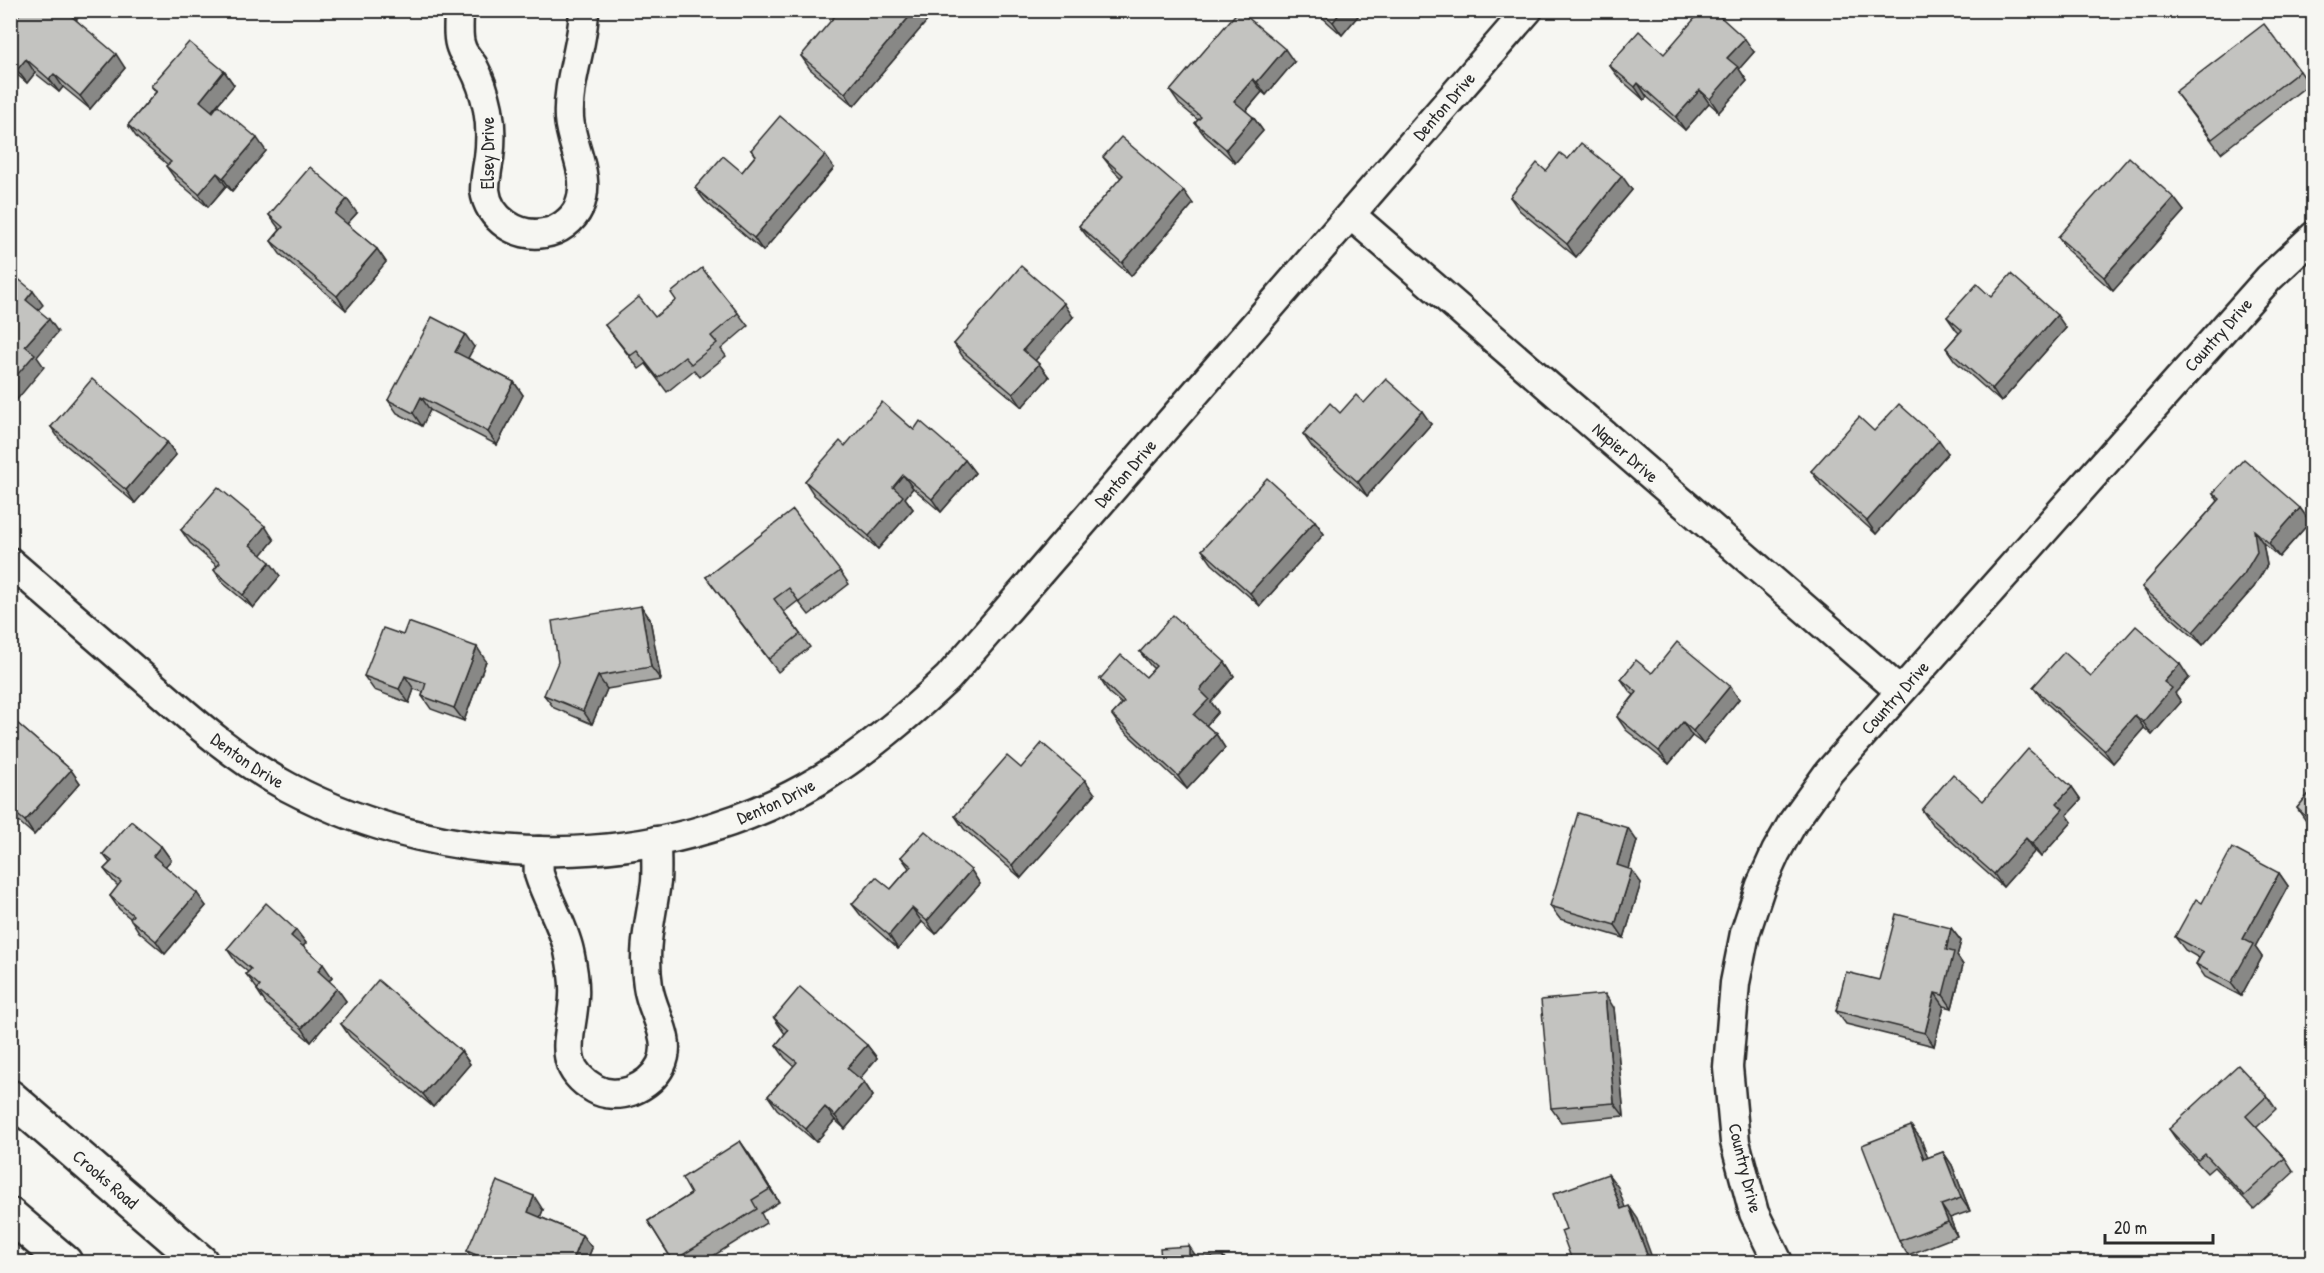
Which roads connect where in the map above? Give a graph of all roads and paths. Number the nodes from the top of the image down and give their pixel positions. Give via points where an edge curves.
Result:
1 (459, 10) edge
2 (584, 10) edge
3 (1528, 10) edge
4 (1351, 215) junction
5 (2313, 236) edge
6 (10, 562) edge
7 (1900, 691) junction
8 (656, 841) junction
9 (539, 851) junction
10 (10, 1097) edge
11 (10, 1215) edge
12 (65, 1263) edge
13 (201, 1263) edge
14 (1778, 1263) edge

1 - 2 street, Elsey Drive via 460,46 474,67 488,110 491,133 485,191 503,222 526,234 559,228 579,208 583,194 584,180 572,138 569,105
3 - 4 street, Denton Drive
4 - 7 street, Napier Drive
4 - 8 street, Denton Drive via 955,670 908,717 820,779 771,804
5 - 7 street, Country Drive via 2269,278
6 - 9 street, Denton Drive via 198,725 287,786 343,812 425,838 475,847
7 - 14 street, Country Drive via 1829,772 1793,822 1761,885 1745,933 1735,982 1728,1067 1735,1142 1754,1213
8 - 9 street, Denton Drive
8 - 9 street via 656,880 645,963 648,991 665,1051 652,1078 628,1092 615,1094 599,1092 588,1085 570,1062 567,1044 574,998 573,973 568,948 539,872
10 - 13 main road, Crooks Road
11 - 12 main road

